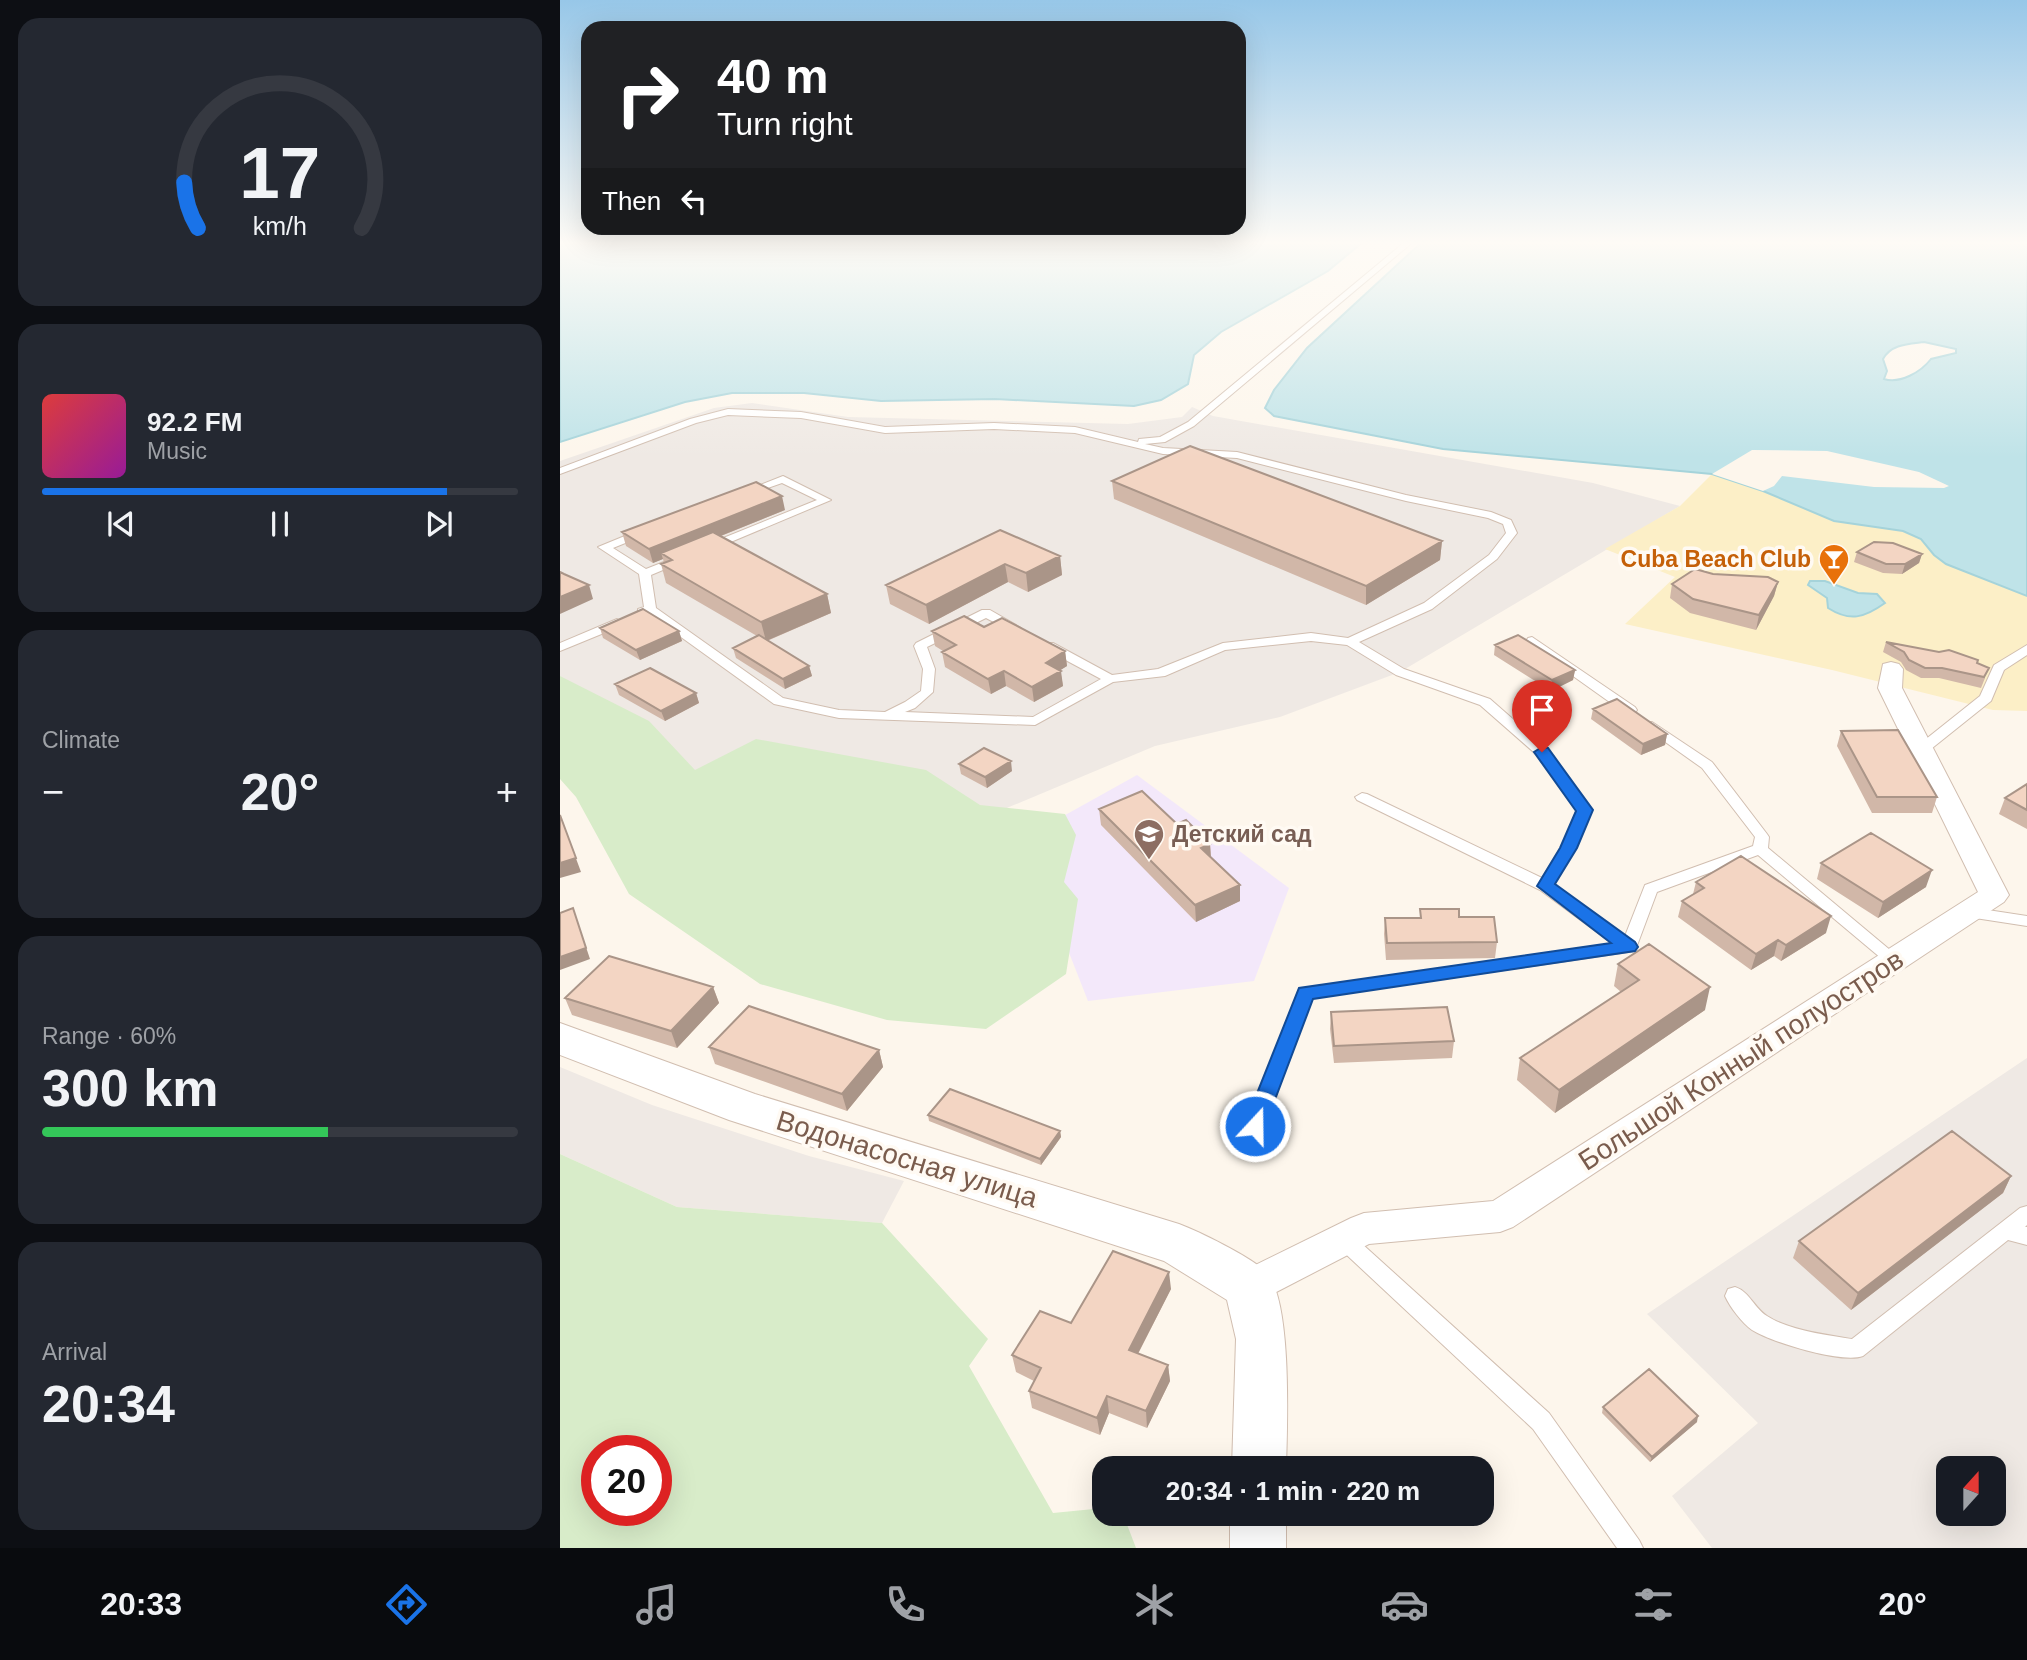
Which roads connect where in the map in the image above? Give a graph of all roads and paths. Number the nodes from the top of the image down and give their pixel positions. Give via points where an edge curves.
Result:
1 (1325, 313) edge
2 (1126, 443) junction
3 (560, 471) edge
4 (732, 498) edge
5 (655, 527) edge
6 (697, 552) edge
7 (684, 558) edge
8 (645, 573) junction
9 (650, 609) junction
10 (1532, 641) edge
11 (1350, 642) junction
12 (560, 647) edge
13 (2027, 649) edge
14 (1891, 669) dead end
15 (1110, 679) junction
16 (886, 716) junction
17 (1921, 750) junction
18 (1362, 797) dead end
19 (1760, 849) junction
20 (1545, 886) junction
21 (1968, 912) junction
22 (2027, 920) edge
23 (1629, 947) junction
24 (1894, 960) junction
25 (560, 1038) edge
26 (1255, 1126) dead end
27 (2027, 1214) edge
28 (2006, 1231) junction
29 (2027, 1236) edge
30 (1343, 1240) junction
31 (1249, 1287) junction
32 (1735, 1296) dead end
33 (1259, 1456) edge
34 (1258, 1526) edge
35 (1258, 1548) edge
36 (1631, 1548) edge

1 - 2 lane via 1191,424 1161,440
2 - 3 lane via 1075,430 994,426 885,430 801,415 728,412
2 - 11 lane via 1163,451 1237,455 1406,498 1491,514 1507,522 1512,533 1493,557 1428,606
4 - 6 lane via 783,479 826,500
5 - 8 lane via 604,547
7 - 8 lane
8 - 9 lane
9 - 12 lane
9 - 16 lane via 779,701 839,714
10 - 19 lane via 1707,765 1762,837
11 - 15 lane via 1311,638 1223,648 1161,673
11 - 20 lane via 1400,672 1485,702 1542,752 1584,810
13 - 17 lane via 1998,668 1986,698
14 - 17 street, Большой Конный полуостров via 1890,688
15 - 16 lane via 1035,721
15 - 16 lane via 986,613 919,646 929,669 927,692
17 - 21 street, Большой Конный полуостров via 1994,895
18 - 20 lane
19 - 23 lane via 1650,889
19 - 24 lane
20 - 23 lane
21 - 22 lane
21 - 24 street, Большой Конный полуостров
23 - 26 lane via 1306,993
24 - 30 street, Большой Конный полуостров via 1500,1216 1364,1229
25 - 31 street, Водонасосная улица via 744,1108 1179,1245
27 - 28 lane
28 - 29 lane
28 - 32 lane via 1856,1349 1811,1343 1759,1323
30 - 31 street, Большой Конный полуостров
30 - 36 lane via 1541,1421
31 - 33 street via 1261,1339
34 - 35 street

